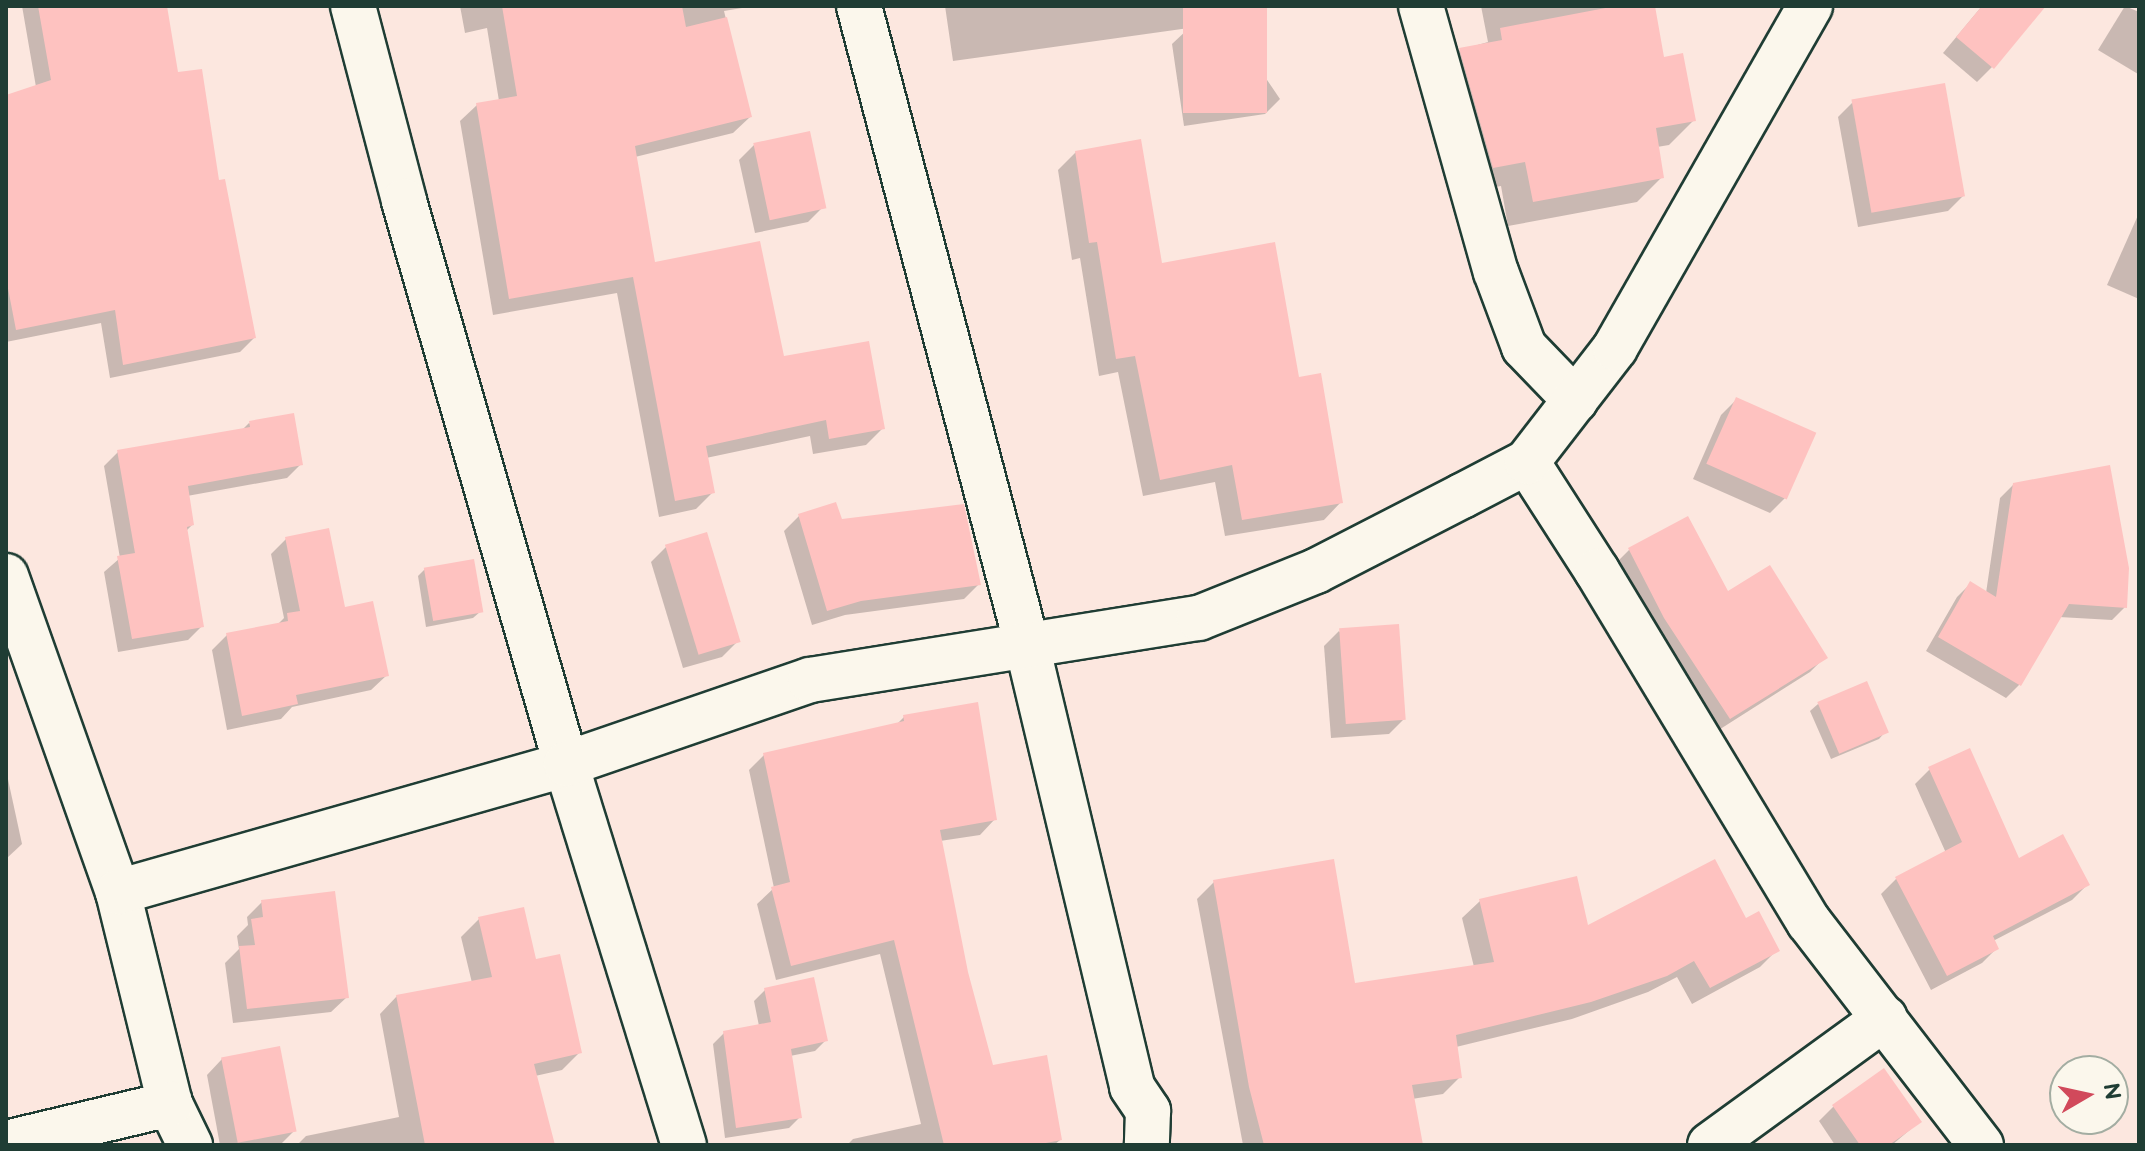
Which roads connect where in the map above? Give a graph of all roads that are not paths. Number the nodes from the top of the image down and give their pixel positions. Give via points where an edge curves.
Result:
1 (353, 6) edge
2 (859, 6) edge
3 (1421, 6) edge
4 (1810, 6) edge
5 (1575, 400) junction
6 (1527, 462) junction
7 (6, 576) edge
8 (1027, 645) junction
9 (566, 764) junction
10 (118, 892) junction
11 (1885, 1018) junction
12 (170, 1104) junction
13 (6, 1143) edge
14 (190, 1145) edge
15 (684, 1145) edge
16 (1147, 1145) edge
17 (1710, 1145) edge
18 (1981, 1145) edge

1 - 9 street
2 - 8 street
3 - 5 street via 1496,272 1524,347
4 - 5 street via 1615,348
5 - 6 street
6 - 8 street via 1316,571 1199,618
6 - 11 street via 1809,922
7 - 10 street
8 - 9 street via 810,680
8 - 16 street via 1132,1087 1148,1111
9 - 10 street
9 - 15 street
10 - 12 street
11 - 17 street
11 - 18 street
12 - 13 street
12 - 14 street

